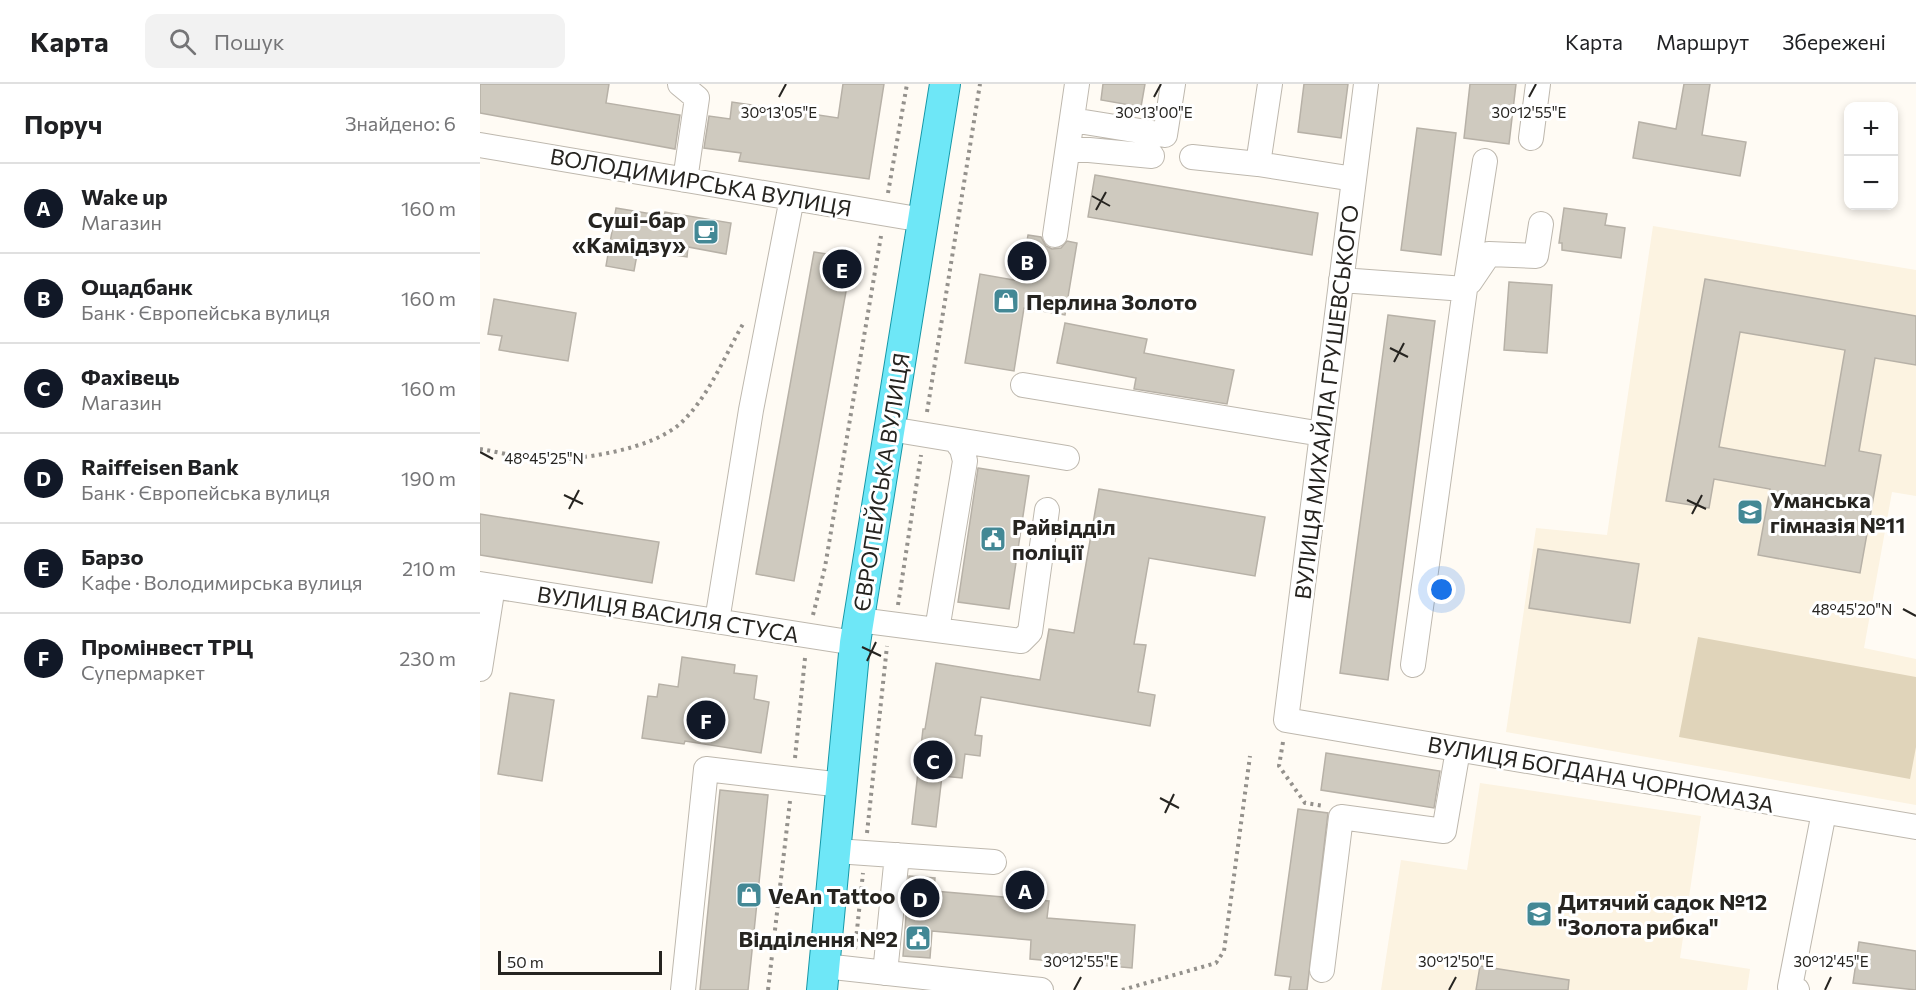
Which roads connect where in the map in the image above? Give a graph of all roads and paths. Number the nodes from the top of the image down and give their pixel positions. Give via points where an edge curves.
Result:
1 (680, 84) edge
2 (907, 84) edge
3 (945, 84) edge
4 (980, 84) edge
5 (1077, 84) edge
6 (1173, 84) edge
7 (1269, 84) edge
8 (1366, 84) edge
9 (1538, 84) edge
10 (1072, 120) junction
11 (1531, 138) dead end
12 (480, 145) edge
13 (1068, 148) junction
14 (1152, 156) dead end
15 (1192, 157) dead end
16 (1485, 160) dead end
17 (1258, 164) junction
18 (1354, 179) junction
19 (685, 180) junction
20 (792, 198) junction
21 (885, 214) junction
22 (923, 220) junction
23 (1541, 224) dead end
24 (1055, 235) dead end
25 (1341, 280) junction
26 (1465, 289) junction
27 (749, 314) dead end
28 (1023, 386) dead end
29 (890, 429) junction
30 (1322, 434) junction
31 (924, 435) junction
32 (955, 440) junction
33 (480, 449) edge
34 (1067, 458) dead end
35 (1047, 510) dead end
36 (487, 585) edge
37 (717, 621) junction
38 (895, 624) junction
39 (938, 630) junction
40 (857, 631) junction
41 (808, 636) junction
42 (1413, 665) dead end
43 (480, 669) edge
44 (1286, 720) junction
45 (1458, 750) junction
46 (1250, 756) dead end
47 (792, 779) junction
48 (842, 785) junction
49 (1824, 812) junction
50 (1341, 817) junction
51 (1916, 827) edge
52 (836, 851) junction
53 (865, 852) junction
54 (897, 855) junction
55 (994, 862) dead end
56 (1322, 970) dead end
57 (885, 973) junction
58 (833, 976) edge
59 (952, 985) edge
60 (683, 990) edge
61 (768, 990) edge
62 (1041, 990) edge
63 (1122, 990) edge
64 (1797, 990) edge

1 - 19 street via 697,98
2 - 21 path
3 - 22 main road, ЄВРОПЕЙСЬКА ВУЛИЦЯ
4 - 31 path
5 - 10 street
6 - 10 street via 1165,135
7 - 17 street
8 - 18 street, ВУЛИЦЯ МИХАЙЛА ГРУШЕВСЬКОГО
9 - 11 street
10 - 13 street
12 - 19 street, ВОЛОДИМИРСЬКА ВУЛИЦЯ
13 - 14 street
13 - 24 street
15 - 17 street
16 - 26 street
17 - 18 street
18 - 25 street, ВУЛИЦЯ МИХАЙЛА ГРУШЕВСЬКОГО
19 - 20 street, ВОЛОДИМИРСЬКА ВУЛИЦЯ
20 - 21 street, ВОЛОДИМИРСЬКА ВУЛИЦЯ
20 - 37 street via 752,404
21 - 22 street, ВОЛОДИМИРСЬКА ВУЛИЦЯ
21 - 41 path via 825,567
22 - 29 main road, ЄВРОПЕЙСЬКА ВУЛИЦЯ
23 - 26 street via 1536,256 1489,254
25 - 26 street
25 - 30 street, ВУЛИЦЯ МИХАЙЛА ГРУШЕВСЬКОГО
26 - 42 street
27 - 33 path via 711,384 682,423 648,442 628,450 539,459
28 - 30 street
29 - 31 street
29 - 40 main road, ЄВРОПЕЙСЬКА ВУЛИЦЯ
30 - 44 street, ВУЛИЦЯ МИХАЙЛА ГРУШЕВСЬКОГО
31 - 32 street
31 - 38 path
32 - 34 street
32 - 39 street via 965,461
35 - 39 street, ВУЛИЦЯ ВАСИЛЯ СТУСА via 1030,632 1025,638 1021,641
36 - 37 street, ВУЛИЦЯ ВАСИЛЯ СТУСА
36 - 43 street
37 - 41 street, ВУЛИЦЯ ВАСИЛЯ СТУСА
38 - 39 street, ВУЛИЦЯ ВАСИЛЯ СТУСА
38 - 40 street, ВУЛИЦЯ ВАСИЛЯ СТУСА
38 - 53 path via 888,639 883,671
40 - 41 street, ВУЛИЦЯ ВАСИЛЯ СТУСА
40 - 48 main road, ЄВРОПЕЙСЬКА ВУЛИЦЯ
41 - 47 path
44 - 45 street, ВУЛИЦЯ БОГДАНА ЧОРНОМАЗА
44 - 50 path via 1279,766 1305,803 1334,808
45 - 49 street, ВУЛИЦЯ БОГДАНА ЧОРНОМАЗА
45 - 50 street via 1444,831
46 - 63 path via 1224,951 1216,963
47 - 48 street
47 - 60 street via 706,768
47 - 61 path
48 - 52 main road, ЄВРОПЕЙСЬКА ВУЛИЦЯ
49 - 51 street, ВУЛИЦЯ БОГДАНА ЧОРНОМАЗА
49 - 64 street via 1790,987
50 - 56 street
52 - 53 street
52 - 58 main road, ЄВРОПЕЙСЬКА ВУЛИЦЯ
53 - 54 street
53 - 58 path
54 - 55 street
54 - 57 street
57 - 58 street
57 - 59 street
59 - 62 street

